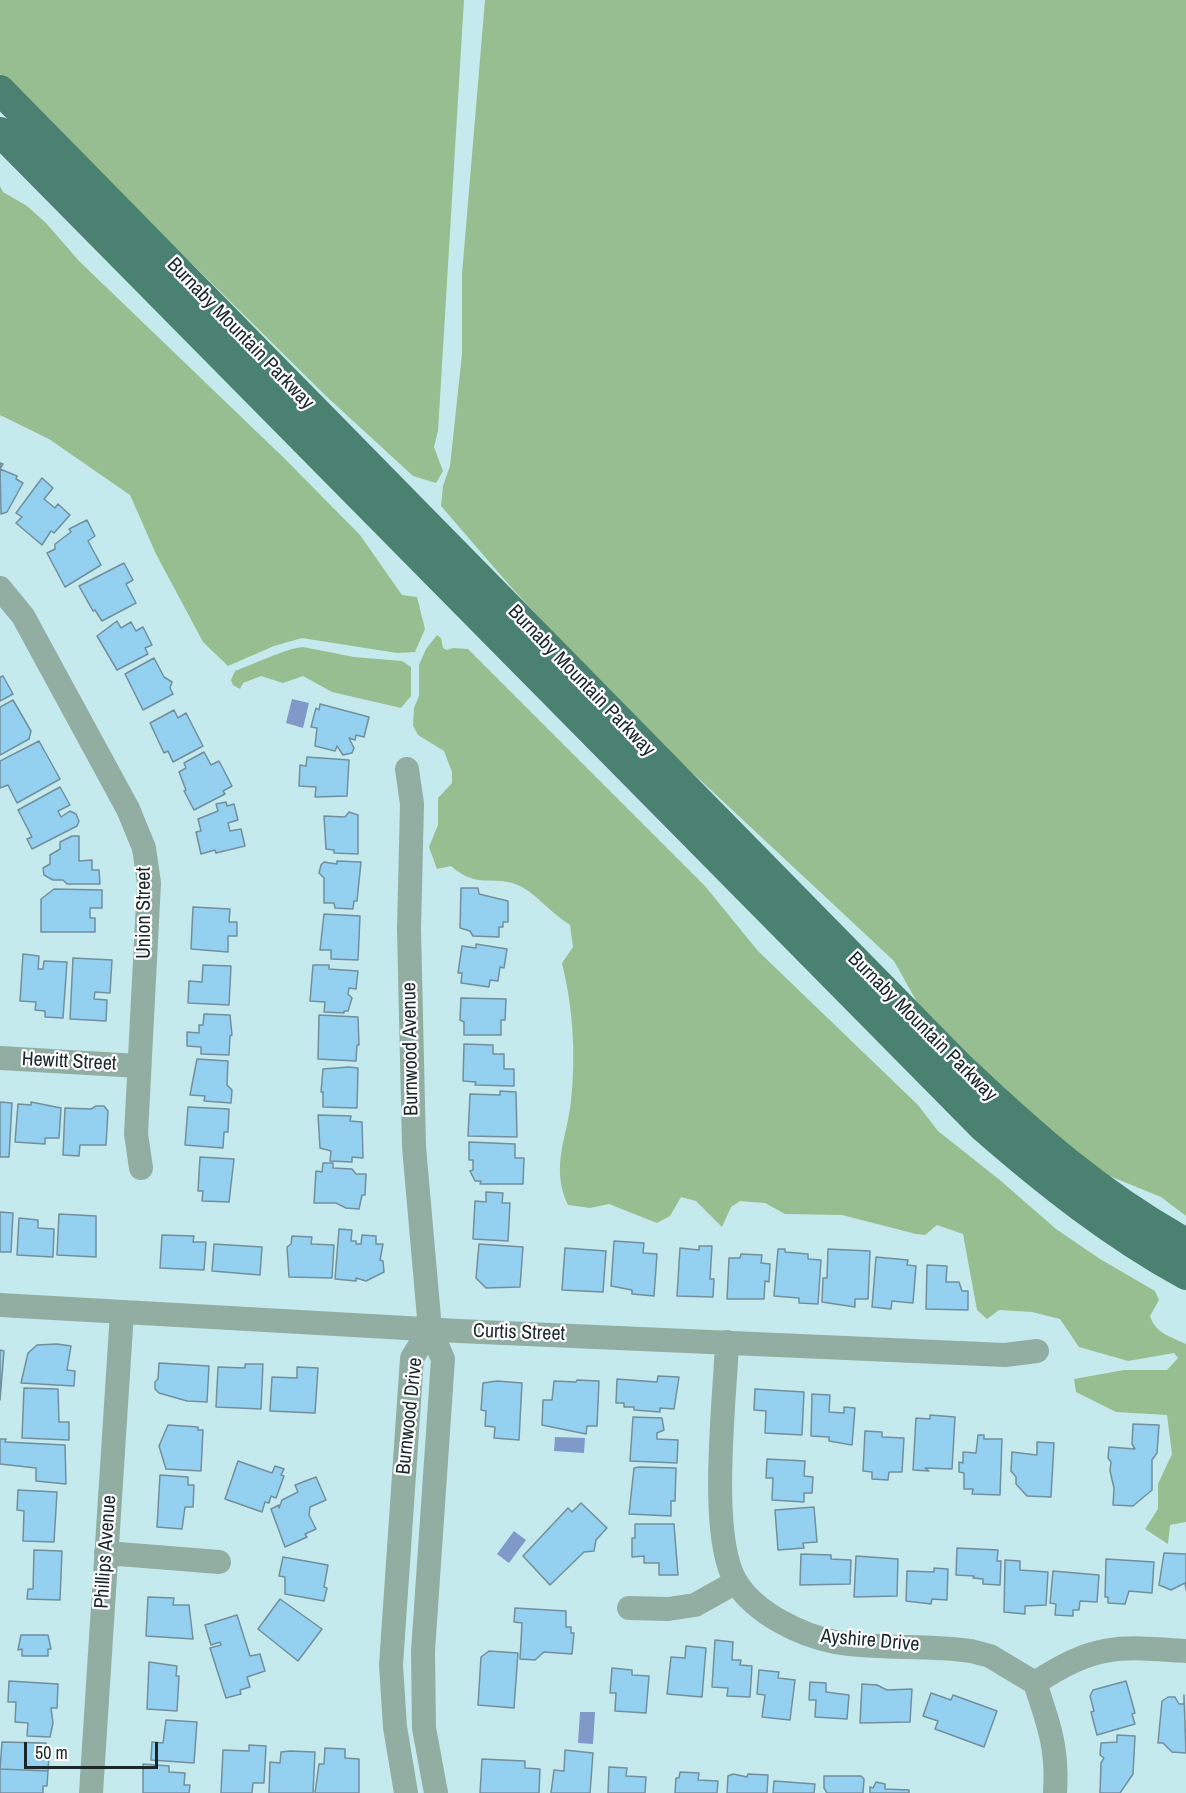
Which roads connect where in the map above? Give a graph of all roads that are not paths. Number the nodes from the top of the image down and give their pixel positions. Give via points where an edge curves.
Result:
1 (0, 90) edge
2 (0, 132) edge
3 (0, 588) edge
4 (407, 769) dead end
5 (0, 1058) edge
6 (139, 1066) junction
7 (141, 1168) dead end
8 (1186, 1243) edge
9 (1186, 1275) edge
10 (0, 1305) edge
11 (122, 1312) junction
12 (430, 1329) junction
13 (727, 1342) junction
14 (1037, 1351) dead end
15 (106, 1553) junction
16 (219, 1562) dead end
17 (736, 1582) junction
18 (629, 1608) dead end
19 (1186, 1651) edge
20 (1035, 1683) junction
21 (91, 1793) edge
22 (406, 1793) edge
23 (436, 1793) edge
24 (1055, 1793) edge

1 - 8 main road, Burnaby Mountain Parkway via 960,1067 1024,1128 1092,1184
2 - 9 main road, Burnaby Mountain Parkway via 983,1127 1043,1180 1098,1221
3 - 6 street, Union Street via 28,627 128,809 144,848 149,883
4 - 12 street, Burnwood Avenue via 412,804 411,1084
5 - 6 street, Hewitt Street
6 - 7 street, Union Street via 136,1134
10 - 11 street, Curtis Street
11 - 12 street, Curtis Street
11 - 15 street, Phillips Avenue
12 - 13 street, Curtis Street
12 - 22 street, Burnwood Drive via 412,1358 391,1665 395,1727
12 - 23 street, Burnwood Drive via 443,1359 423,1684 425,1738
13 - 14 street, Curtis Street via 1005,1355
13 - 17 street, Ayshire Drive via 720,1521
15 - 16 street
15 - 21 street, Phillips Avenue
17 - 18 street via 695,1605
17 - 20 street, Ayshire Drive via 769,1615 803,1634 837,1642 971,1651 990,1656
19 - 20 street via 1124,1647 1086,1654
20 - 24 street via 1054,1737

